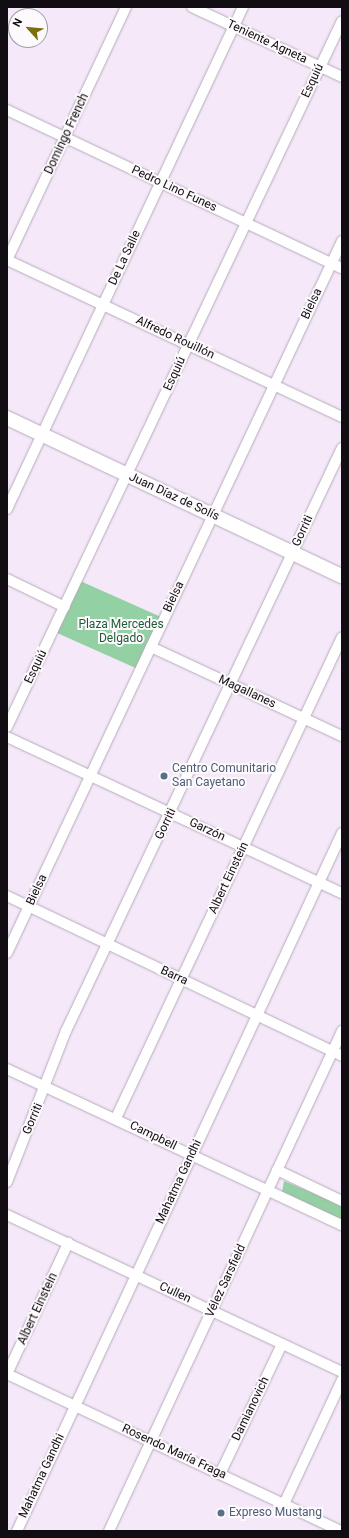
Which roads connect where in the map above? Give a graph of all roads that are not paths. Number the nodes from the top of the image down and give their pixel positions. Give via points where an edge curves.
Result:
1 (126, 7) edge
2 (192, 7) edge
3 (243, 7) edge
4 (342, 21) edge
5 (233, 27) junction
6 (320, 67) junction
7 (342, 78) edge
8 (7, 110) edge
9 (65, 137) junction
10 (160, 182) junction
11 (247, 223) junction
12 (342, 241) edge
13 (7, 260) edge
14 (332, 263) junction
15 (342, 268) edge
16 (103, 305) junction
17 (189, 345) junction
18 (274, 385) junction
19 (342, 417) edge
20 (7, 418) edge
21 (42, 435) junction
22 (342, 448) edge
23 (128, 475) junction
24 (7, 509) edge
25 (213, 515) junction
26 (293, 553) junction
27 (342, 576) edge
28 (7, 579) edge
29 (65, 607) junction
30 (342, 637) edge
31 (151, 647) junction
32 (231, 684) junction
33 (304, 718) junction
34 (7, 727) edge
35 (342, 736) edge
36 (7, 737) edge
37 (90, 776) junction
38 (171, 813) junction
39 (342, 833) edge
40 (243, 847) junction
41 (319, 882) junction
42 (342, 893) edge
43 (7, 896) edge
44 (29, 906) junction
45 (109, 945) junction
46 (7, 953) edge
47 (181, 979) junction
48 (257, 1015) junction
49 (342, 1031) edge
50 (337, 1053) edge
51 (7, 1069) edge
52 (47, 1086) junction
53 (116, 1118) junction
54 (192, 1155) junction
55 (277, 1170) junction
56 (7, 1182) edge
57 (268, 1191) junction
58 (342, 1201) edge
59 (7, 1215) edge
60 (342, 1226) edge
61 (68, 1243) junction
62 (136, 1275) junction
63 (212, 1311) junction
64 (282, 1344) junction
65 (342, 1372) edge
66 (7, 1374) edge
67 (342, 1380) edge
68 (75, 1406) junction
69 (151, 1441) junction
70 (220, 1474) junction
71 (284, 1504) junction
72 (17, 1531) edge
73 (109, 1531) edge
74 (341, 1531) edge

1 - 9 street, Domingo French
2 - 5 street, Teniente Agneta
3 - 5 street, De La Salle
4 - 6 street, Esquiú
5 - 6 street, Teniente Agneta
5 - 10 street, De La Salle
6 - 7 street, Teniente Agneta
6 - 11 street, Esquiú
8 - 9 street, Pedro Lino Funes
9 - 10 street, Pedro Lino Funes
9 - 13 street, Domingo French
10 - 11 street, Pedro Lino Funes
10 - 16 street, De La Salle
11 - 14 street, Pedro Lino Funes
11 - 17 street, Esquiú
12 - 14 street, Bielsa
13 - 16 street, Alfredo Rouillón
14 - 15 street, Pedro Lino Funes
14 - 18 street, Bielsa
16 - 17 street, Alfredo Rouillón
16 - 21 street, De La Salle
17 - 18 street, Alfredo Rouillón
17 - 23 street, Esquiú
18 - 19 street, Alfredo Rouillón
18 - 25 street, Bielsa
20 - 21 main road, Juan Díaz de Solís
21 - 23 main road, Juan Díaz de Solís
21 - 24 street, De La Salle
22 - 26 street, Gorriti
23 - 25 main road, Juan Díaz de Solís
23 - 29 street, Esquiú
25 - 26 main road, Juan Díaz de Solís
25 - 31 street, Bielsa
26 - 27 main road, Juan Díaz de Solís
26 - 32 street, Gorriti
28 - 29 street
29 - 34 street, Esquiú
30 - 33 street, Albert Einstein
31 - 32 street, Magallanes
31 - 37 street, Bielsa
32 - 33 street, Magallanes
32 - 38 street, Gorriti
33 - 35 street, Magallanes
33 - 40 street, Albert Einstein
36 - 37 street, Garzón
37 - 38 street, Garzón
37 - 44 street, Bielsa
38 - 40 street, Garzón
38 - 45 street, Gorriti
39 - 41 street, Mahatma Gandhi
40 - 41 street, Garzón
40 - 47 street, Albert Einstein
41 - 42 street, Garzón
41 - 48 street, Mahatma Gandhi
43 - 44 street, Barra
44 - 45 street, Barra
44 - 46 street, Bielsa
45 - 47 street, Barra
45 - 52 street, Gorriti via 66,1031
47 - 48 street, Barra
47 - 53 street, Albert Einstein
48 - 50 street, Barra
48 - 54 street, Mahatma Gandhi
49 - 50 street, Vélez Sarsfield
50 - 55 street, Vélez Sarsfield
51 - 52 street, Campbell
52 - 53 street, Campbell
52 - 56 street, Gorriti
53 - 54 street, Campbell
54 - 57 street, Campbell
54 - 62 street, Mahatma Gandhi
55 - 57 street, Vélez Sarsfield
55 - 58 street
57 - 60 street, Campbell
57 - 63 street, Vélez Sarsfield
59 - 61 street, Cullen
61 - 62 street, Cullen
61 - 66 street, Albert Einstein
62 - 63 street, Cullen
62 - 68 street, Mahatma Gandhi
63 - 64 street, Cullen
63 - 69 street, Vélez Sarsfield
64 - 65 street, Cullen
64 - 70 street, Damianovich
66 - 68 street, Rosendo María Fraga
67 - 71 street
68 - 69 street, Rosendo María Fraga
68 - 72 street, Mahatma Gandhi
69 - 70 street, Rosendo María Fraga
69 - 73 street, Vélez Sarsfield
70 - 71 street, Rosendo María Fraga
71 - 74 street, Rosendo María Fraga

